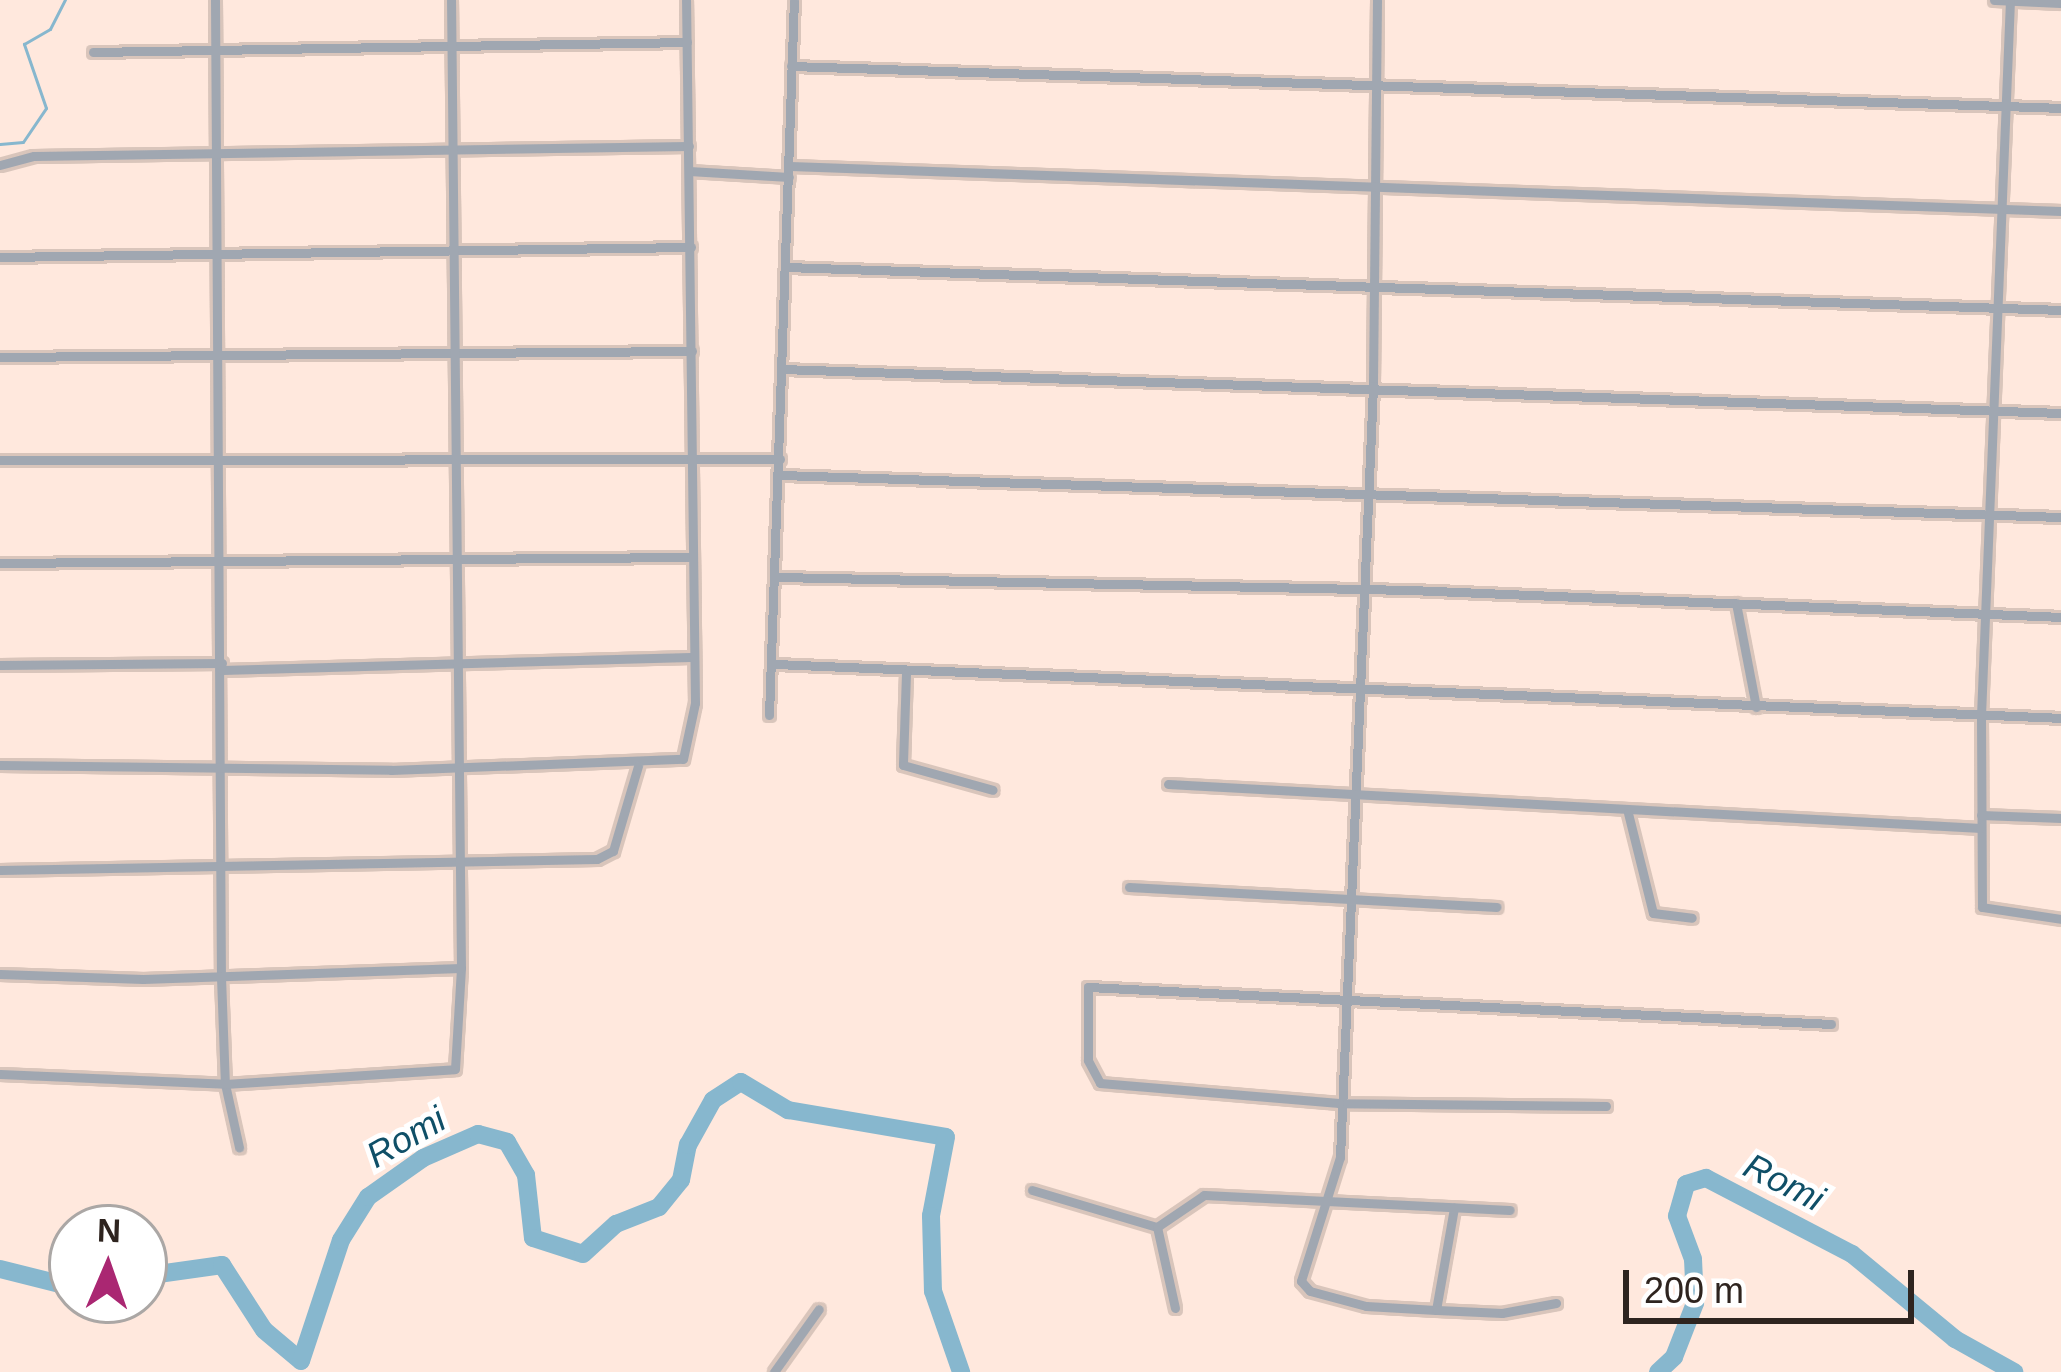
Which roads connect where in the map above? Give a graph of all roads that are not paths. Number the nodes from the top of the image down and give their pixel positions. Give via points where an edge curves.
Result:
1 (215, 0) edge
2 (451, 0) edge
3 (686, 0) edge
4 (794, 0) edge
5 (1377, 0) edge
6 (1994, 0) edge
7 (2009, 0) edge
8 (2061, 3) edge
9 (686, 41) junction
10 (451, 45) junction
11 (217, 51) junction
12 (93, 52) dead end
13 (791, 66) junction
14 (1374, 86) junction
15 (2002, 105) junction
16 (2061, 108) edge
17 (689, 146) junction
18 (452, 148) junction
19 (217, 152) junction
20 (0, 165) edge
21 (689, 171) junction
22 (790, 171) junction
23 (1371, 185) junction
24 (2002, 207) junction
25 (2061, 211) edge
26 (691, 247) junction
27 (452, 249) junction
28 (218, 254) junction
29 (0, 256) edge
30 (786, 267) junction
31 (1372, 287) junction
32 (2002, 309) junction
33 (2061, 310) edge
34 (692, 351) junction
35 (219, 354) junction
36 (455, 354) junction
37 (0, 357) edge
38 (782, 369) junction
39 (1373, 386) junction
40 (1995, 410) junction
41 (2061, 413) edge
42 (222, 458) junction
43 (691, 458) junction
44 (0, 460) edge
45 (780, 460) junction
46 (454, 461) junction
47 (781, 475) junction
48 (1365, 491) junction
49 (1990, 516) junction
50 (2061, 517) edge
51 (690, 556) junction
52 (453, 558) junction
53 (778, 558) junction
54 (0, 563) edge
55 (221, 566) junction
56 (778, 577) junction
57 (812, 577) junction
58 (1361, 592) junction
59 (1736, 603) junction
60 (1986, 613) junction
61 (2061, 617) edge
62 (691, 657) junction
63 (453, 662) junction
64 (776, 664) junction
65 (0, 665) edge
66 (222, 666) junction
67 (906, 673) junction
68 (1355, 692) junction
69 (1756, 707) junction
70 (770, 715) dead end
71 (1981, 717) junction
72 (2061, 718) edge
73 (456, 764) junction
74 (0, 765) edge
75 (220, 766) junction
76 (638, 766) junction
77 (1168, 784) dead end
78 (993, 790) dead end
79 (1350, 792) junction
80 (1628, 813) junction
81 (1981, 815) junction
82 (2061, 818) edge
83 (1981, 828) junction
84 (458, 866) junction
85 (0, 870) edge
86 (220, 871) junction
87 (1129, 887) dead end
88 (1345, 898) junction
89 (1496, 907) dead end
90 (1692, 918) dead end
91 (2061, 918) edge
92 (461, 968) junction
93 (0, 974) edge
94 (221, 977) junction
95 (1345, 1001) junction
96 (1832, 1024) dead end
97 (0, 1073) edge
98 (226, 1084) junction
99 (1339, 1102) junction
100 (1606, 1106) dead end
101 (239, 1147) dead end
102 (1032, 1190) dead end
103 (1326, 1201) junction
104 (1454, 1208) junction
105 (1510, 1210) dead end
106 (1157, 1227) junction
107 (1556, 1303) dead end
108 (1175, 1308) dead end
109 (819, 1309) dead end
110 (1436, 1310) junction
111 (774, 1372) edge

1 - 11 street
2 - 10 street
3 - 9 street
4 - 13 street
5 - 14 street
6 - 7 street
7 - 8 street
7 - 15 street
9 - 10 street
9 - 17 street
10 - 11 street
10 - 18 street
11 - 12 street
11 - 19 street
13 - 14 street
13 - 22 street
14 - 15 street
14 - 23 street
15 - 16 street
15 - 24 street
17 - 18 street
17 - 21 street
18 - 19 street
18 - 27 street
19 - 20 street via 34,156
19 - 28 street
21 - 22 street
21 - 26 street
22 - 23 street
22 - 30 street
23 - 24 street
23 - 31 street
24 - 25 street
24 - 32 street
26 - 27 street
26 - 34 street
27 - 28 street
27 - 36 street
28 - 29 street
28 - 35 street
30 - 31 street
30 - 38 street
31 - 32 street
31 - 39 street
32 - 33 street
32 - 40 street
34 - 36 street
34 - 43 street
35 - 36 street
35 - 37 street
35 - 42 street
36 - 46 street
38 - 39 street
38 - 45 street
39 - 40 street
39 - 48 street
40 - 41 street
40 - 49 street
42 - 44 street
42 - 46 street
42 - 55 street
43 - 45 street
43 - 46 street
43 - 51 street
45 - 47 street
46 - 52 street
47 - 48 street
47 - 53 street
48 - 49 street
48 - 58 street
49 - 50 street
49 - 60 street
51 - 52 street
51 - 62 street
52 - 55 street
52 - 63 street
53 - 56 street
53 - 57 street
54 - 55 street
55 - 66 street
56 - 57 street
56 - 64 street
57 - 58 street
58 - 59 street
58 - 68 street
59 - 60 street
59 - 69 street
60 - 61 street
60 - 71 street
62 - 63 street
62 - 76 street via 692,742 683,759
63 - 66 street
63 - 73 street
64 - 67 street
64 - 70 street
65 - 66 street
66 - 75 street
67 - 68 street
67 - 78 street via 903,765
68 - 69 street
68 - 79 street
69 - 71 street
71 - 72 street
71 - 81 street
73 - 75 street
73 - 76 street
73 - 84 street
74 - 75 street
75 - 86 street
76 - 84 street via 606,857
77 - 79 street
79 - 80 street
79 - 88 street
80 - 83 street via 1719,808
80 - 90 street via 1653,913
81 - 82 street
81 - 83 street
83 - 91 street via 1983,910
84 - 86 street
84 - 92 street
85 - 86 street
86 - 94 street
87 - 88 street
88 - 89 street
88 - 95 street
92 - 94 street
92 - 98 street via 451,1072
93 - 94 street
94 - 98 street
95 - 96 street
95 - 99 street
95 - 99 street via 1088,987 1088,1060 1100,1082
97 - 98 street
98 - 101 street
99 - 100 street
99 - 103 street via 1340,1157
102 - 106 street
103 - 104 street
103 - 106 street via 1204,1195
103 - 110 street via 1298,1272 1310,1291 1366,1306
104 - 105 street
104 - 110 street
106 - 108 street
107 - 110 street via 1502,1313
109 - 111 street

